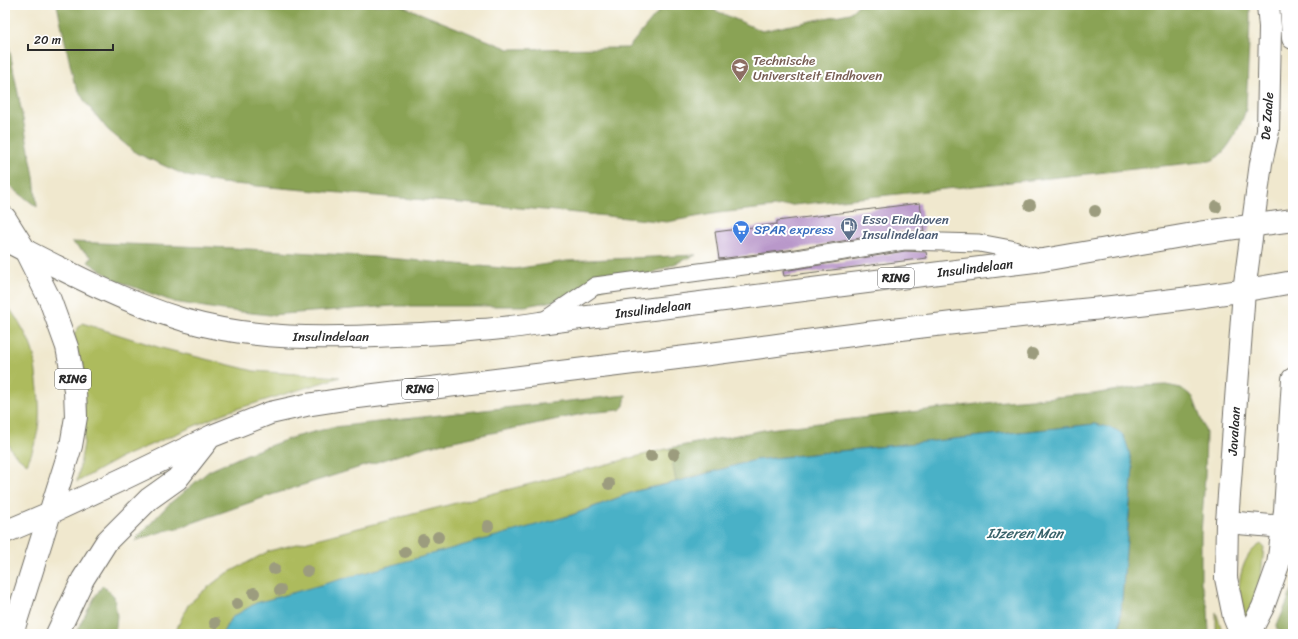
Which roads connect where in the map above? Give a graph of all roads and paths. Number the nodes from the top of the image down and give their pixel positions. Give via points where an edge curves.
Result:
1 (1268, 5) edge
2 (1291, 5) edge
3 (1293, 38) edge
4 (5, 218) edge
5 (1293, 220) edge
6 (1252, 226) junction
7 (5, 240) edge
8 (25, 250) junction
9 (1043, 260) junction
10 (1293, 282) edge
11 (1244, 291) junction
12 (540, 323) junction
13 (1293, 379) edge
14 (212, 436) junction
15 (50, 513) junction
16 (1227, 522) junction
17 (1288, 526) edge
18 (5, 532) edge
19 (12, 634) edge
20 (57, 634) edge
21 (1241, 634) edge
22 (1249, 634) edge

1 - 6 main road, De Zaale via 1268,131
2 - 3 main road
4 - 8 main road
5 - 6 main road, Insulindelaan / RING
6 - 9 main road, Insulindelaan / RING
6 - 11 main road, Javalaan
7 - 8 main road, RING
8 - 12 main road, Insulindelaan / RING via 122,298 161,312 226,329 275,336 340,338 479,331
8 - 15 main road, RING via 50,300 67,347 75,390 76,416 72,446
9 - 12 main road, Insulindelaan / RING
9 - 12 lane via 1011,249 979,243 904,241 796,259 595,286
10 - 11 main road, RING
11 - 14 main road, RING via 902,329 358,397 270,413
11 - 16 main road, Javalaan
13 - 17 main road
14 - 15 main road, RING
14 - 20 main road via 177,479 149,499 107,541 83,579
15 - 18 main road, RING
15 - 19 main road
16 - 17 main road
16 - 21 main road, Javalaan via 1226,578 1234,617
17 - 22 main road via 1263,607

